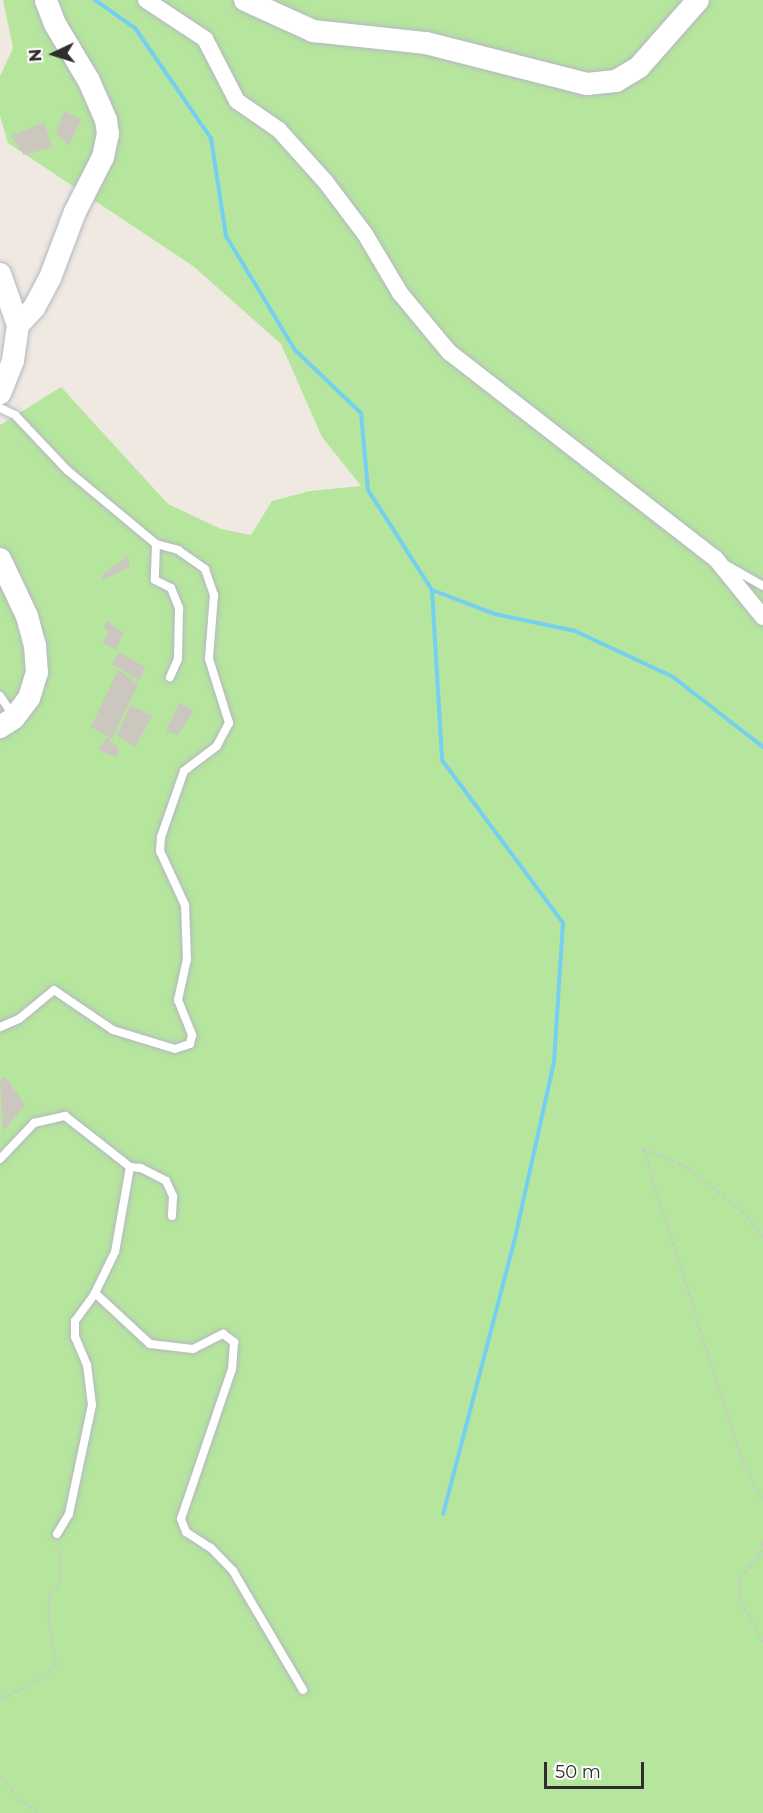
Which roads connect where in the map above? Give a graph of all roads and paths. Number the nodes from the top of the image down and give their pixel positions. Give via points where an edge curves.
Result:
1 (46, 0) edge
2 (146, 0) edge
3 (245, 0) edge
4 (698, 0) edge
5 (0, 274) edge
6 (18, 325) junction
7 (7, 364) edge
8 (0, 393) edge
9 (0, 408) edge
10 (156, 544) junction
11 (715, 558) junction
12 (0, 559) edge
13 (763, 586) edge
14 (763, 617) edge
15 (170, 677) dead end
16 (0, 696) edge
17 (7, 722) edge
18 (0, 1027) edge
19 (0, 1159) edge
20 (130, 1167) junction
21 (172, 1216) dead end
22 (763, 1237) edge
23 (94, 1293) junction
24 (763, 1500) edge
25 (57, 1534) joint
26 (763, 1543) edge
27 (763, 1642) edge
28 (303, 1690) dead end
29 (0, 1700) edge
30 (0, 1777) edge
31 (40, 1813) edge

1 - 6 street via 55,24 89,81 108,134 103,157 75,212 50,278 34,308
2 - 11 street via 205,39 237,101 279,130 325,182 365,234 400,293 449,352
3 - 4 street via 313,31 426,43 588,84 616,81 639,67
5 - 6 street
6 - 7 street
7 - 8 street
9 - 10 lane via 15,415 67,470
10 - 15 lane via 155,580 171,588 179,609 178,660
10 - 18 lane via 188,556 211,580 214,595 209,659 229,723 217,746 184,771 161,837 160,850 185,905 187,959 178,1000 192,1035 190,1044 175,1049 113,1030 54,990 19,1019
11 - 13 lane
11 - 14 street
12 - 17 street via 36,645 29,698
16 - 17 lane
19 - 20 lane via 25,1129 59,1116 80,1126
20 - 21 lane via 141,1168 166,1181 174,1196
20 - 23 lane via 115,1252
22 - 24 path via 744,1214 688,1168 644,1149 742,1462
23 - 25 lane via 75,1321 75,1337 87,1365 92,1405 69,1514
23 - 28 lane via 150,1344 193,1349 223,1334 234,1342 232,1369 181,1519 186,1532 211,1548 233,1571
25 - 29 path via 61,1582 50,1594 48,1616 56,1666
26 - 27 path via 760,1553 738,1579 740,1600
30 - 31 path via 22,1802

